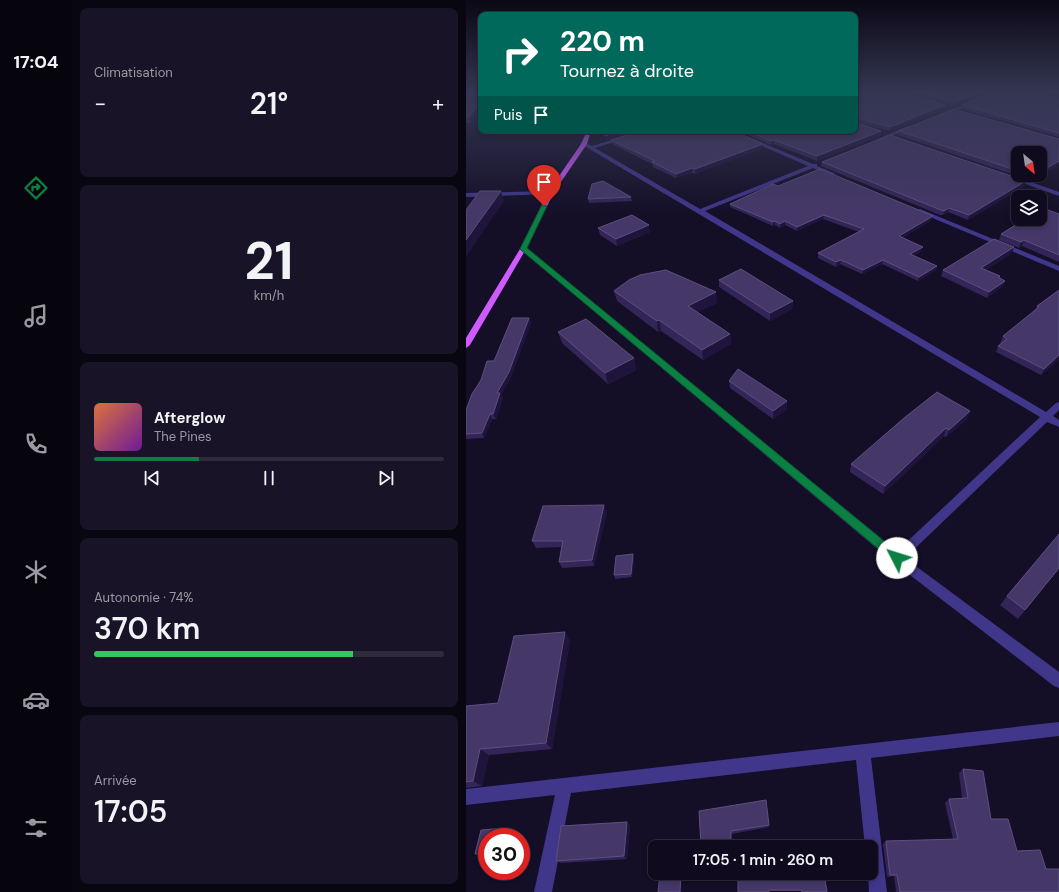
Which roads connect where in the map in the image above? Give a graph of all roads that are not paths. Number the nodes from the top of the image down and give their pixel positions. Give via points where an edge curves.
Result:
1 (588, 134) edge
2 (636, 134) edge
3 (737, 134) edge
4 (885, 134) edge
5 (894, 134) edge
6 (890, 135) junction
7 (897, 138) edge
8 (876, 141) edge
9 (584, 144) junction
10 (591, 148) junction
11 (820, 163) edge
12 (813, 166) junction
13 (1008, 176) edge
14 (842, 178) edge
15 (551, 192) junction
16 (1059, 194) edge
17 (466, 195) edge
18 (914, 208) edge
19 (700, 211) junction
20 (523, 249) junction
21 (1059, 269) edge
22 (466, 345) edge
23 (1059, 405) edge
24 (1047, 417) junction
25 (1059, 424) edge
26 (897, 558) junction
27 (1059, 681) edge
28 (1059, 729) edge
29 (863, 752) junction
30 (565, 785) junction
31 (466, 797) edge
32 (543, 892) edge
33 (878, 892) edge

1 - 9 main road
2 - 10 street
3 - 12 street
4 - 6 street
5 - 6 street
6 - 7 street
6 - 8 street
9 - 10 street
9 - 15 main road
10 - 19 street
11 - 12 street
12 - 14 street
12 - 19 street
13 - 16 street
15 - 17 street
15 - 20 main road
18 - 21 street
19 - 24 street
20 - 22 main road
20 - 26 street
23 - 24 street
24 - 25 street
24 - 26 street
26 - 27 street
28 - 29 street
29 - 30 street
29 - 33 street
30 - 31 street
30 - 32 street

